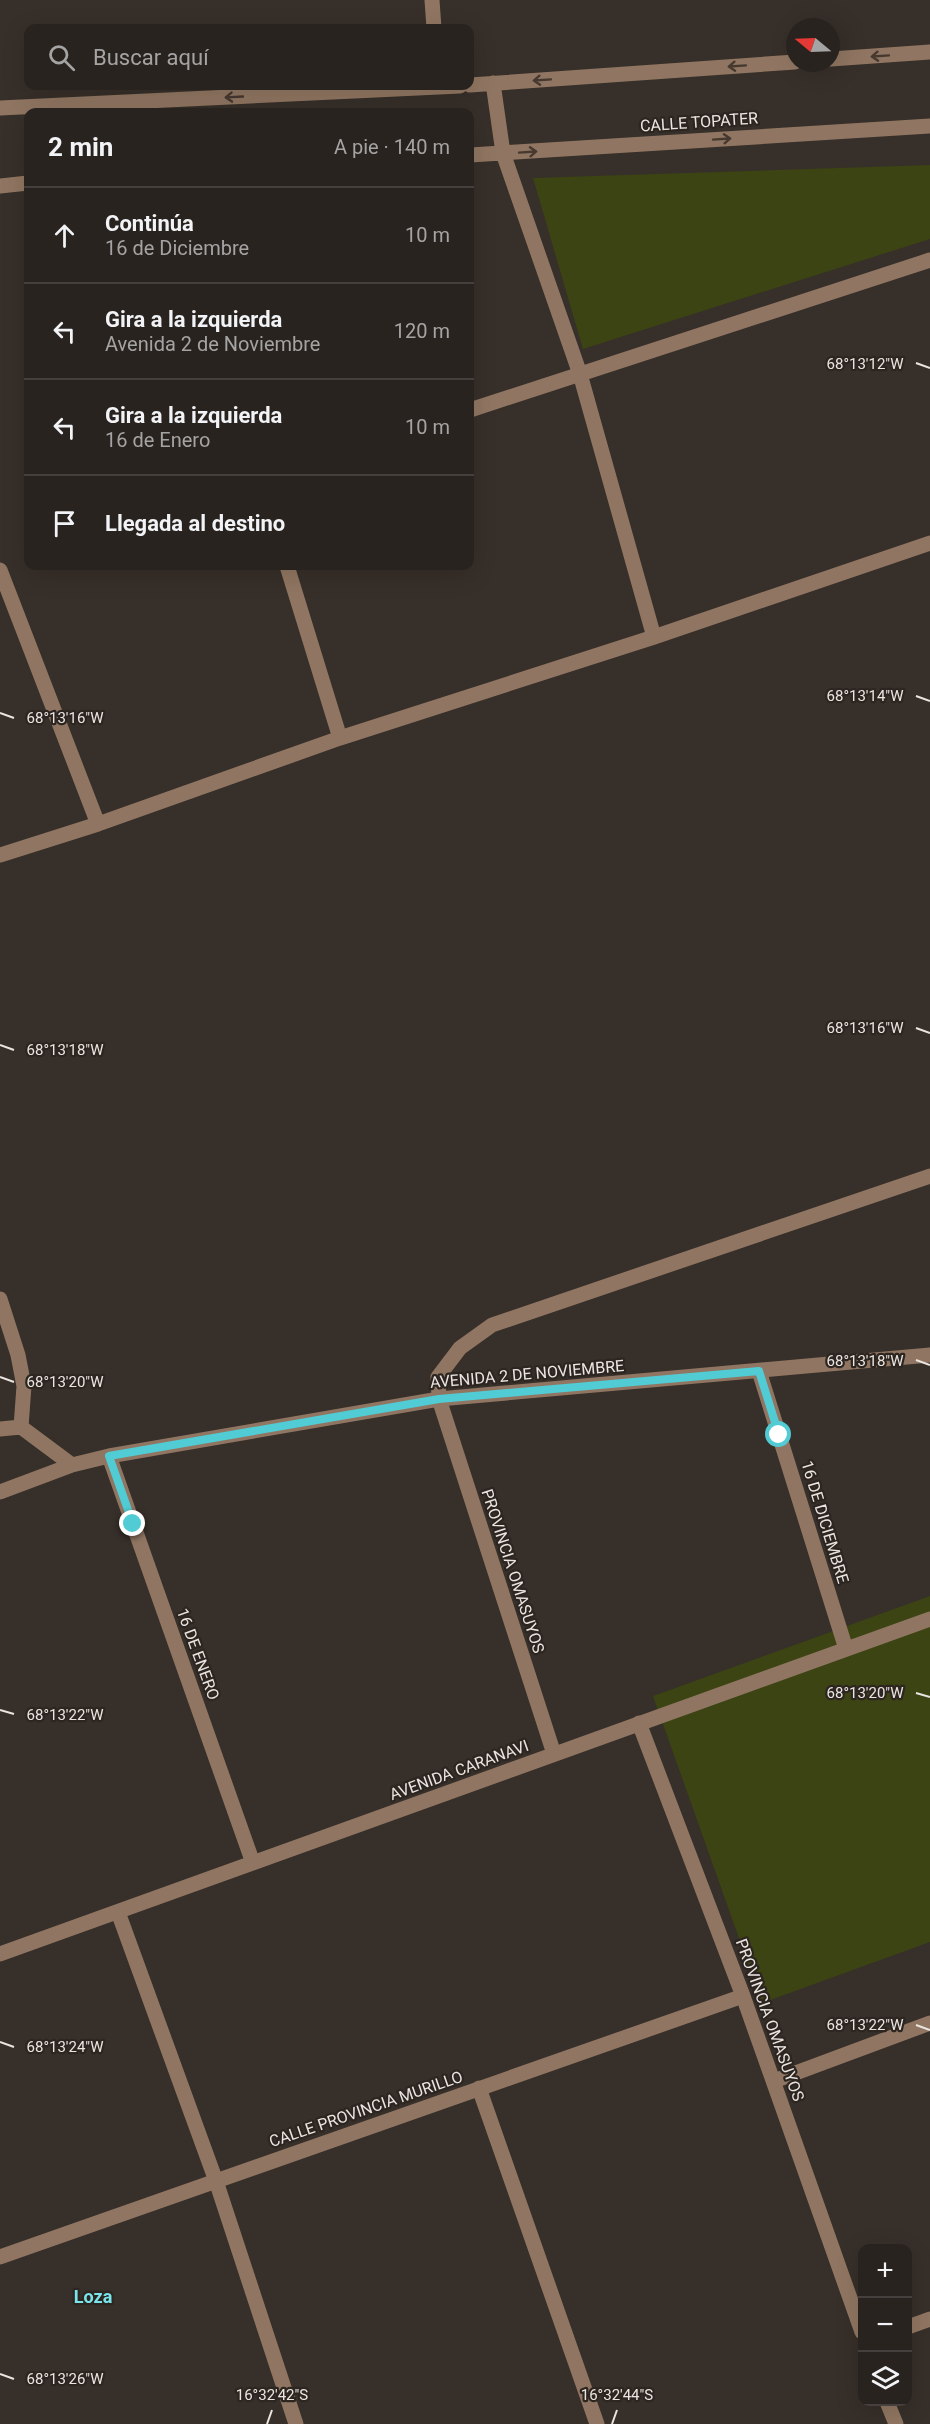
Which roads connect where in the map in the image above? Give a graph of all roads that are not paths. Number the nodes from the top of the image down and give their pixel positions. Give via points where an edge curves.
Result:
1 (432, 0) edge
2 (434, 24) edge
3 (930, 52) edge
4 (840, 58) edge
5 (786, 63) edge
6 (493, 83) junction
7 (474, 85) edge
8 (358, 90) edge
9 (0, 108) edge
10 (930, 126) edge
11 (503, 153) junction
12 (474, 155) edge
13 (24, 183) edge
14 (0, 186) edge
15 (930, 260) edge
16 (580, 374) junction
17 (474, 409) edge
18 (930, 543) edge
19 (0, 570) edge
20 (288, 570) edge
21 (654, 637) junction
22 (340, 738) junction
23 (98, 824) junction
24 (0, 855) edge
25 (930, 1176) edge
26 (0, 1299) edge
27 (930, 1355) edge
28 (759, 1371) junction
29 (439, 1399) junction
30 (21, 1427) junction
31 (0, 1429) edge
32 (109, 1456) junction
33 (72, 1465) junction
34 (0, 1492) edge
35 (930, 1618) edge
36 (846, 1649) junction
37 (639, 1724) junction
38 (554, 1754) junction
39 (253, 1863) junction
40 (118, 1912) junction
41 (0, 1954) edge
42 (743, 1996) junction
43 (930, 2023) edge
44 (774, 2081) junction
45 (480, 2088) junction
46 (216, 2181) junction
47 (0, 2257) edge
48 (930, 2319) edge
49 (858, 2321) edge
50 (912, 2326) edge
51 (889, 2406) edge
52 (296, 2424) edge
53 (597, 2424) edge
54 (896, 2424) edge

1 - 2 street
3 -> 4 street
5 -> 6 street
6 - 7 street
6 - 11 street
8 -> 9 street
11 -> 10 street, CALLE TOPATER
11 - 12 street, CALLE TOPATER
11 - 16 street
13 - 14 street
15 - 16 street
16 - 17 street
16 - 21 street
18 - 21 street
19 - 23 street
20 - 22 street
21 - 22 street
22 - 23 street
23 - 24 street
25 - 29 street via 492,1325 460,1348 438,1377
26 - 30 street via 24,1386
27 - 28 street, AVENIDA 2 DE NOVIEMBRE
28 - 29 street, AVENIDA 2 DE NOVIEMBRE
28 - 36 street, 16 DE DICIEMBRE
29 - 32 street, AVENIDA 2 DE NOVIEMBRE
29 - 38 street, PROVINCIA OMASUYOS
30 - 31 street
30 - 33 street
32 - 33 street, AVENIDA 2 DE NOVIEMBRE
32 - 39 street, 16 DE ENERO
33 - 34 street, AVENIDA 2 DE NOVIEMBRE
35 - 36 street, AVENIDA CARANAVI
36 - 37 street, AVENIDA CARANAVI
37 - 38 street, AVENIDA CARANAVI
37 - 42 street, PROVINCIA OMASUYOS
38 - 39 street, AVENIDA CARANAVI
39 - 40 street, AVENIDA CARANAVI
40 - 41 street, AVENIDA CARANAVI
40 - 46 street
42 - 44 street, PROVINCIA OMASUYOS
42 - 45 street, CALLE PROVINCIA MURILLO
43 - 44 street
44 - 49 street, PROVINCIA OMASUYOS
45 - 46 street, CALLE PROVINCIA MURILLO
45 - 53 street
46 - 47 street, CALLE PROVINCIA MURILLO
46 - 52 street
48 - 50 street
51 - 54 street

